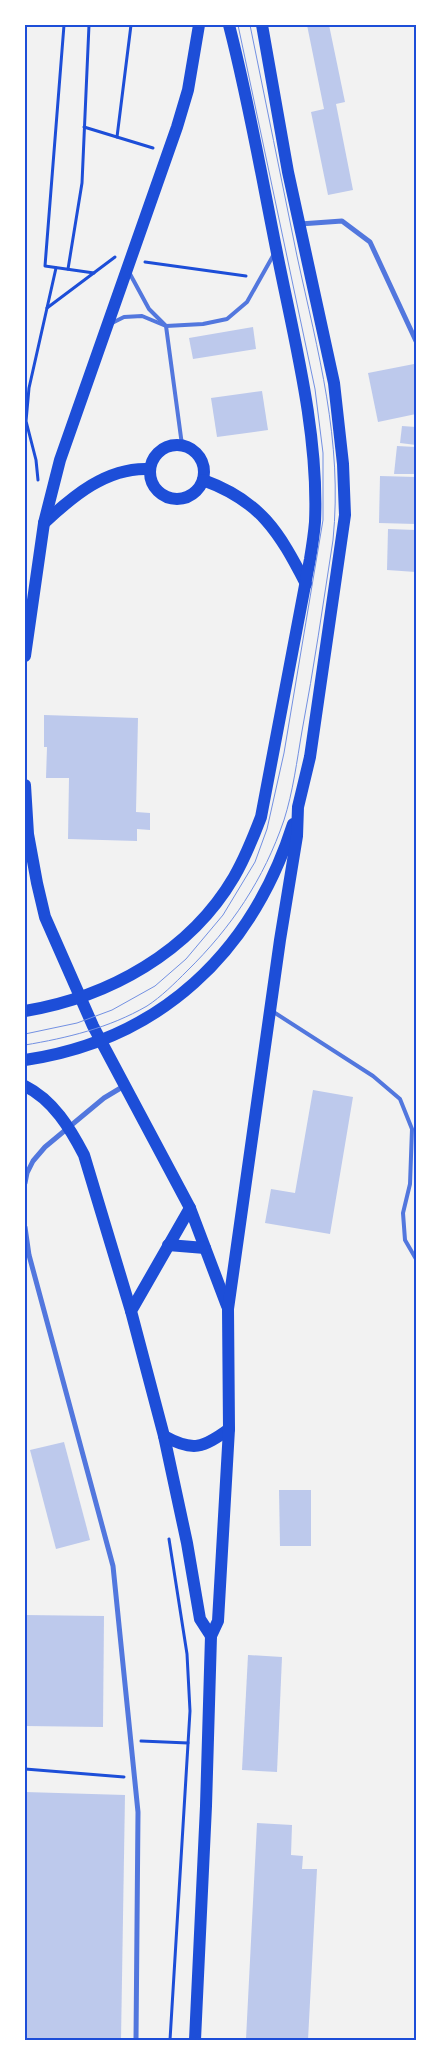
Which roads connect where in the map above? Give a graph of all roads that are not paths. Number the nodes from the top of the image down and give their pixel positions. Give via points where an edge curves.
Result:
1 (199, 25) edge
2 (229, 25) edge
3 (262, 25) edge
4 (300, 224) junction
5 (276, 250) junction
6 (128, 264) junction
7 (106, 326) junction
8 (166, 326) junction
9 (416, 341) edge
10 (182, 445) junction
11 (149, 469) junction
12 (203, 480) junction
13 (44, 523) junction
14 (306, 584) junction
15 (25, 656) edge
16 (25, 785) edge
17 (298, 807) junction
18 (270, 1010) junction
19 (25, 1011) edge
20 (25, 1060) edge
21 (124, 1085) junction
22 (25, 1086) edge
23 (25, 1183) edge
24 (190, 1208) junction
25 (25, 1227) edge
26 (168, 1245) junction
27 (205, 1248) junction
28 (416, 1259) edge
29 (228, 1309) junction
30 (131, 1311) junction
31 (229, 1430) junction
32 (164, 1436) junction
33 (211, 1636) junction
34 (136, 2040) edge
35 (195, 2040) edge

1 - 6 main road via 188,90
2 - 5 main road
3 - 4 main road
4 - 9 street via 342,221 370,242
4 - 17 main road via 334,383 345,515 310,757
5 - 8 lane via 247,302 228,319
5 - 14 main road via 295,336 312,455 315,522
6 - 7 main road
6 - 8 lane via 149,310
7 - 8 lane via 124,317 142,316
7 - 13 main road via 67,436
8 - 10 lane
10 - 11 main road via 160,450
10 - 12 main road via 198,455 204,467
11 - 12 main road via 155,489 173,499 194,493
11 - 13 main road via 136,468 108,476 86,488
12 - 14 main road via 236,494 269,522
13 - 15 main road
14 - 19 main road via 261,818 233,879 191,931 161,957 101,990
16 - 21 main road via 28,834 46,917 93,1026
17 - 18 main road via 297,836
17 - 20 main road via 278,865 242,930 200,978 154,1015 111,1038 49,1057
18 - 28 lane via 373,1076 400,1099 412,1129 410,1184 403,1213 405,1240
18 - 29 main road
21 - 23 street via 45,1147 32,1160
21 - 24 main road
22 - 30 main road via 51,1104 84,1155
24 - 26 main road
24 - 27 main road
25 - 34 street via 29,1255 113,1566 138,1812
26 - 27 main road
26 - 30 main road
27 - 29 main road
29 - 31 main road
30 - 32 main road
31 - 32 main road via 202,1446 178,1444
31 - 33 main road via 218,1620
32 - 33 main road via 200,1620
33 - 35 main road

